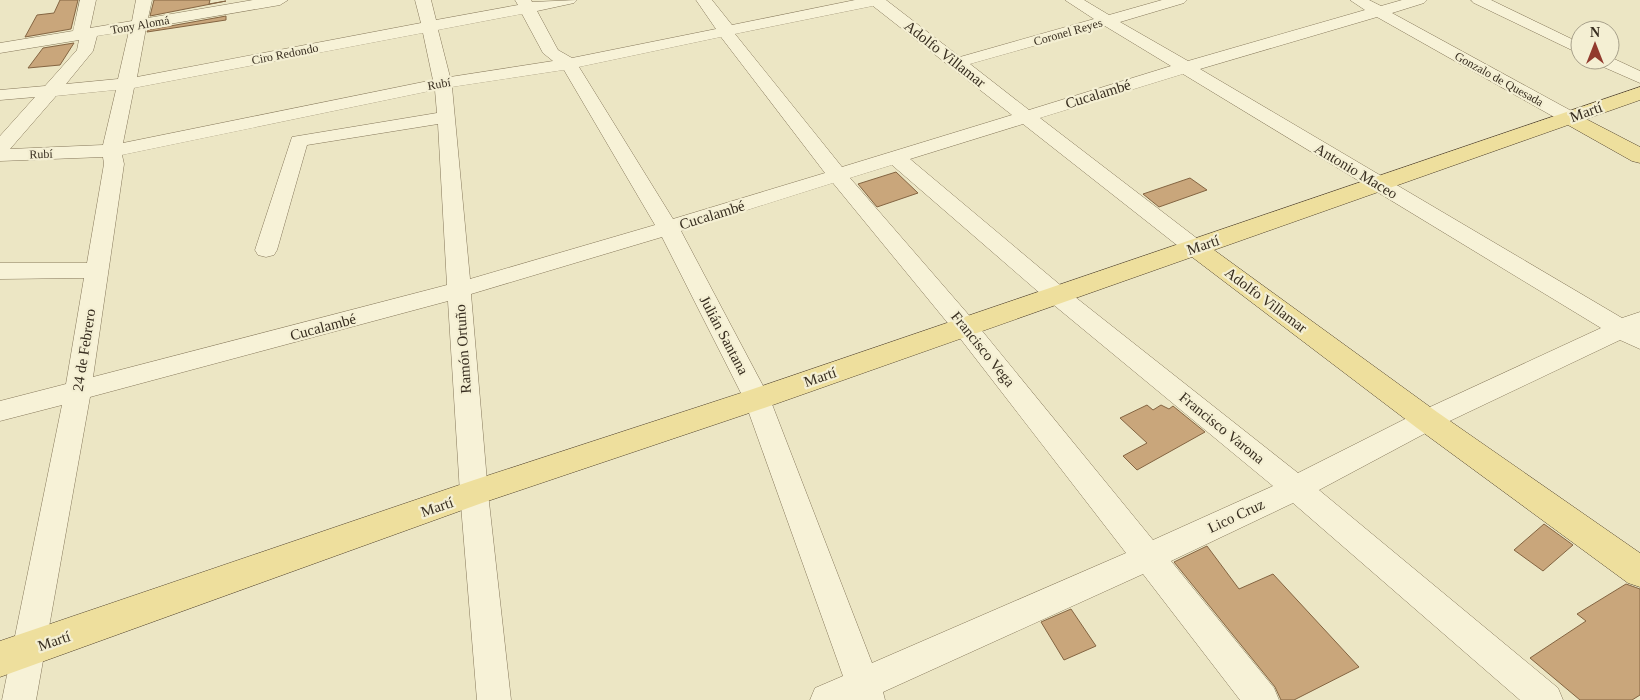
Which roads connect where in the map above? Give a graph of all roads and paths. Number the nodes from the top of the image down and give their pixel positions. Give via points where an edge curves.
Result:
1 (88, 0) edge
2 (144, 0) edge
3 (280, 0) edge
4 (423, 0) edge
5 (569, 0) edge
6 (704, 0) edge
7 (877, 0) edge
8 (1073, 0) edge
9 (1179, 0) edge
10 (1358, 0) edge
11 (1419, 0) edge
12 (1479, 0) edge
13 (526, 4) edge
14 (1380, 12) junction
15 (1106, 20) junction
16 (139, 25) junction
17 (429, 26) junction
18 (725, 32) junction
19 (84, 34) junction
20 (1570, 44) edge
21 (0, 48) edge
22 (956, 63) junction
23 (569, 64) junction
24 (1620, 65) edge
25 (1183, 68) junction
26 (1620, 69) edge
27 (1640, 69) edge
28 (1640, 78) edge
29 (443, 83) junction
30 (126, 84) junction
31 (51, 91) junction
32 (1640, 93) edge
33 (0, 95) edge
34 (447, 117) junction
35 (1024, 117) junction
36 (1570, 118) junction
37 (0, 148) edge
38 (112, 152) junction
39 (0, 155) edge
40 (1640, 156) edge
41 (896, 158) junction
42 (837, 175) junction
43 (1378, 185) junction
44 (668, 228) junction
45 (1195, 248) junction
46 (266, 250) dead end
47 (0, 270) edge
48 (98, 270) junction
49 (459, 290) junction
50 (1058, 295) junction
51 (966, 327) junction
52 (1634, 330) edge
53 (78, 391) junction
54 (757, 399) junction
55 (0, 412) edge
56 (1427, 420) junction
57 (1296, 488) junction
58 (474, 493) junction
59 (1149, 557) junction
60 (1640, 572) edge
61 (15, 654) edge
62 (865, 692) edge
63 (19, 700) edge
64 (494, 700) edge
65 (827, 700) edge
66 (1262, 700) edge
67 (1546, 700) edge

1 - 19 street
2 - 16 street, 24 de Febrero
3 - 16 street, Tony Alomá
4 - 17 street, Ramón Ortuño
5 - 13 street, Ciro Redondo
6 - 18 street, Francisco Vega
7 - 18 street, Rubí
7 - 22 street, Adolfo Villamar
8 - 15 street, Antonio Maceo
9 - 15 street, Coronel Reyes
10 - 14 street, Gonzalo de Quesada
11 - 14 street, Cucalambé
12 - 20 street
13 - 17 street, Ciro Redondo
13 - 23 street, Julián Santana via 551,53
14 - 25 street, Cucalambé
14 - 36 street, Gonzalo de Quesada
15 - 22 street, Coronel Reyes
15 - 25 street, Antonio Maceo
16 - 19 street, Tony Alomá
16 - 30 street, 24 de Febrero
17 - 29 street, Ramón Ortuño
17 - 30 street, Ciro Redondo
18 - 23 street, Rubí
18 - 42 street, Francisco Vega
19 - 21 street, Tony Alomá
19 - 31 street via 85,51
22 - 35 street, Adolfo Villamar
23 - 29 street, Rubí
23 - 44 street, Julián Santana
24 - 27 street
25 - 35 street, Cucalambé
25 - 43 street, Antonio Maceo
26 - 28 street
29 - 34 street, Ramón Ortuño
29 - 38 street, Rubí
30 - 31 street, Ciro Redondo
30 - 38 street, 24 de Febrero
31 - 33 street, Ciro Redondo
31 - 37 street
32 - 36 main road, Martí
34 - 46 street via 299,141
34 - 49 street, Ramón Ortuño
35 - 41 street, Cucalambé
35 - 45 street, Adolfo Villamar
36 - 40 main road, Gonzalo de Quesada
36 - 43 main road, Martí
38 - 39 street, Rubí
38 - 48 street, 24 de Febrero via 114,164
41 - 42 street, Cucalambé
41 - 50 street, Francisco Varona
42 - 44 street, Cucalambé
42 - 51 street, Francisco Vega
43 - 45 main road, Martí
43 - 52 street, Antonio Maceo
44 - 49 street, Cucalambé
44 - 54 street, Julián Santana
45 - 50 main road, Martí
45 - 56 main road, Adolfo Villamar
47 - 48 street
48 - 53 street, 24 de Febrero
49 - 53 street, Cucalambé
49 - 58 street, Ramón Ortuño
50 - 51 main road, Martí
50 - 57 street, Francisco Varona
51 - 54 main road, Martí
51 - 59 street, Francisco Vega
52 - 56 street, Lico Cruz
53 - 55 street, Cucalambé
53 - 61 street, 24 de Febrero
54 - 58 main road, Martí
54 - 62 street, Julián Santana
56 - 57 street, Lico Cruz
56 - 60 main road, Adolfo Villamar
57 - 59 street, Lico Cruz
57 - 67 street, Francisco Varona
58 - 61 main road, Martí
58 - 64 street, Ramón Ortuño
59 - 62 street, Lico Cruz
59 - 66 street, Francisco Vega
61 - 63 street, 24 de Febrero
62 - 65 street, Lico Cruz

